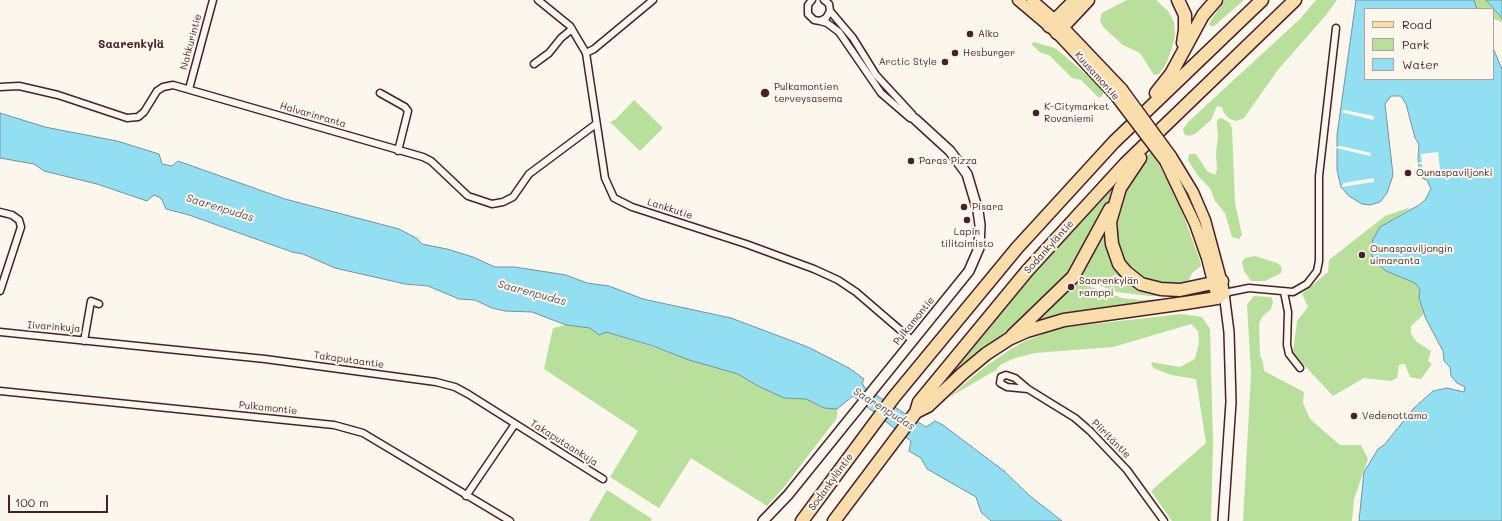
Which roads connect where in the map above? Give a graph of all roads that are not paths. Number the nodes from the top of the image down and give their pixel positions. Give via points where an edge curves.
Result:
1 (213, 0) edge
2 (538, 0) edge
3 (653, 0) edge
4 (1018, 0) edge
5 (1032, 0) edge
6 (1075, 0) edge
7 (1088, 0) edge
8 (1178, 0) edge
9 (1216, 0) edge
10 (1262, 0) edge
11 (1295, 0) edge
12 (809, 1) edge
13 (827, 1) edge
14 (830, 11) junction
15 (820, 21) junction
16 (1056, 26) junction
17 (1336, 28) dead end
18 (572, 29) junction
19 (1181, 52) junction
20 (586, 53) junction
21 (534, 64) dead end
22 (0, 87) edge
23 (189, 90) junction
24 (380, 93) dead end
25 (1152, 106) junction
26 (915, 119) junction
27 (596, 124) junction
28 (1142, 148) junction
29 (398, 151) junction
30 (1115, 201) junction
31 (0, 212) edge
32 (1218, 282) junction
33 (0, 291) edge
34 (1284, 292) junction
35 (1220, 296) junction
36 (99, 304) dead end
37 (0, 332) edge
38 (1009, 339) junction
39 (84, 341) junction
40 (912, 341) junction
41 (1300, 368) dead end
42 (1028, 389) dead end
43 (0, 391) edge
44 (916, 412) junction
45 (515, 424) junction
46 (603, 479) dead end
47 (466, 496) junction
48 (510, 521) edge
49 (763, 521) edge
50 (802, 521) edge
51 (834, 521) edge
52 (1164, 521) edge
53 (1223, 521) edge

1 - 23 street, Nahkurintie
2 - 18 street, Lankkutie
3 - 20 street
4 - 16 main road, Kuusamontie
5 - 16 main road, Kuusamontie
6 - 16 highway
7 - 16 highway
8 - 19 highway via 1185,15
9 - 19 highway via 1203,15
10 - 25 highway, Sodankyläntie
11 - 28 highway, Sodankyläntie
12 - 15 street, Pulkamontie via 809,16
13 - 14 street
14 - 15 street via 826,18
14 - 26 street, Pulkamontie via 853,38 876,74
15 - 26 street, Pulkamontie via 839,32 881,93 910,118
16 - 32 main road, Kuusamontie, bridge via 1119,92 1192,192 1205,220
17 - 34 street via 1319,176 1318,268 1303,287 1293,292
18 - 20 street, Lankkutie
18 - 21 street via 549,53
19 - 25 highway via 1171,74 1153,96
20 - 27 street, Lankkutie
22 - 23 street, Halvarinranta via 19,86 127,118 138,117 144,112 156,91 163,87 173,85
23 - 29 street, Halvarinranta
24 - 29 street via 408,111
25 - 50 highway, Sodankyläntie via 1109,147 993,275 894,397
26 - 40 street, Pulkamontie via 950,151 963,167 976,199 981,237 969,271
27 - 29 street, Halvarinranta via 529,174 513,197 492,204 468,196 423,156
27 - 40 street, Lankkutie via 605,178 610,193 620,202 814,269 838,280 856,292
28 - 30 highway via 1140,158 1124,180
28 - 44 highway, Sodankyläntie via 1080,212 996,308 920,402
30 - 32 highway via 1110,222 1112,244 1119,264 1132,278 1150,287 1171,290
30 - 38 highway via 1072,277
31 - 33 street via 12,215 21,227
32 - 35 main road, Kuusamontie
34 - 35 street via 1255,288
34 - 41 street via 1288,312 1288,354
35 - 38 highway via 1064,320
35 - 53 street via 1224,348 1224,436 1227,447
36 - 39 street, Iivarinkuja via 91,302
37 - 39 street, Iivarinkuja
38 - 44 highway via 975,363 928,406
39 - 45 street, Takaputaantie via 265,359 436,382 455,387
40 - 49 street, Pulkamontie via 788,495
42 - 52 street, Piiritäntie via 1075,418 1105,445 1127,470
43 - 47 street, Pulkamontie via 334,425 363,433
44 - 51 highway, Sodankyläntie
45 - 46 street, Takaputaankuja
45 - 47 street
47 - 48 street, Pulkamontie

